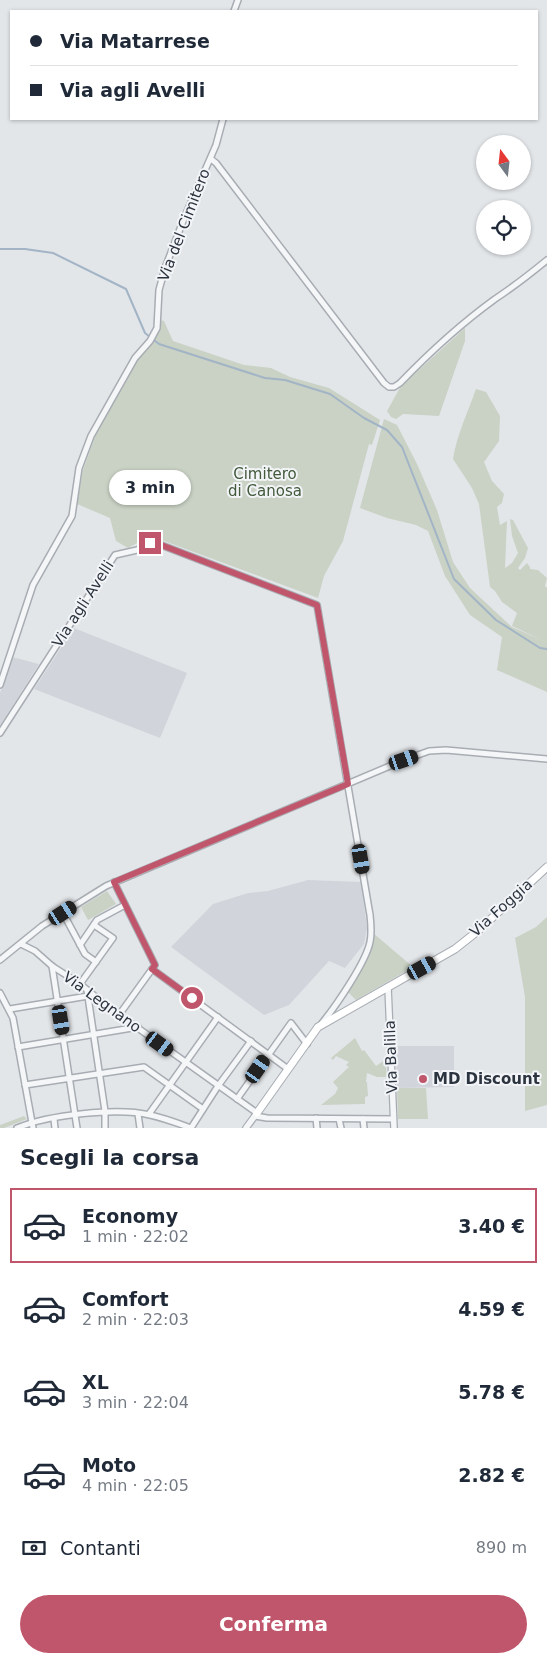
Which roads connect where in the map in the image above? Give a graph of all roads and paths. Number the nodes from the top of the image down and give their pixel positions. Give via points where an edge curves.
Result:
1 (223, 120) edge
2 (211, 159) junction
3 (547, 260) edge
4 (0, 685) edge
5 (0, 733) edge
6 (547, 759) edge
7 (348, 784) junction
8 (547, 867) edge
9 (114, 882) junction
10 (124, 905) junction
11 (63, 913) junction
12 (94, 925) junction
13 (21, 944) junction
14 (80, 945) junction
15 (0, 960) edge
16 (96, 962) junction
17 (52, 966) junction
18 (152, 969) junction
19 (80, 984) junction
20 (388, 986) junction
21 (0, 993) edge
22 (88, 993) junction
23 (58, 1001) junction
24 (10, 1009) junction
25 (119, 1015) junction
26 (218, 1017) junction
27 (138, 1027) junction
28 (318, 1027) junction
29 (93, 1034) junction
30 (64, 1039) junction
31 (251, 1041) junction
32 (307, 1044) junction
33 (18, 1046) junction
34 (268, 1054) junction
35 (186, 1062) junction
36 (288, 1069) junction
37 (100, 1074) junction
38 (70, 1078) junction
39 (170, 1084) junction
40 (25, 1085) junction
41 (218, 1086) junction
42 (237, 1099) junction
43 (203, 1109) junction
44 (105, 1111) junction
45 (138, 1114) junction
46 (149, 1114) junction
47 (256, 1114) junction
48 (74, 1116) junction
49 (54, 1118) junction
50 (316, 1118) junction
51 (339, 1119) junction
52 (363, 1119) junction
53 (393, 1120) junction
54 (32, 1125) edge
55 (183, 1127) edge
56 (248, 1127) edge
57 (17, 1128) edge
58 (55, 1128) edge
59 (77, 1128) edge
60 (105, 1128) edge
61 (140, 1128) edge
62 (191, 1128) edge
63 (318, 1128) edge
64 (340, 1128) edge
65 (364, 1128) edge
66 (394, 1128) edge

1 - 2 street, Via del Cimitero
2 - 3 street via 389,387 400,383 494,300
2 - 4 street, Via del Cimitero via 165,268 159,290 157,328 135,358 91,436 79,468 72,516 33,585
5 - 7 street, Via agli Avelli via 115,555 156,543 317,605
6 - 7 street via 429,751
7 - 9 street
7 - 28 street via 370,915 370,943 335,1007
8 - 20 main road, Via Foggia via 455,949
9 - 10 street
9 - 11 street
10 - 12 street
10 - 18 street via 155,965
11 - 13 street
11 - 14 street
12 - 14 street
12 - 16 street via 112,938
13 - 15 street
13 - 17 street, Via Legnano
14 - 16 street via 85,954
16 - 19 street
17 - 19 street, Via Legnano
17 - 23 street
18 - 25 street
18 - 26 street
19 - 22 street, Via Legnano
20 - 28 main road, Via Foggia
20 - 53 street, Via Balilla
21 - 24 street
22 - 23 street
22 - 25 street, Via Legnano
22 - 29 street
23 - 24 street
23 - 30 street
24 - 33 street
25 - 27 street, Via Legnano
26 - 31 street
26 - 35 street
27 - 29 street
27 - 35 street, Via Legnano
28 - 32 main road
29 - 30 street
29 - 37 street
30 - 33 street
30 - 38 street
31 - 34 street
31 - 41 street
32 - 34 street via 291,1023
32 - 36 main road
33 - 40 street
34 - 36 street
34 - 42 street
35 - 39 street
35 - 41 street, Via Legnano
36 - 47 main road
37 - 38 street
37 - 39 street via 144,1066
37 - 44 street
38 - 40 street
38 - 48 street
39 - 43 street
39 - 46 street
40 - 54 street
41 - 42 street, Via Legnano
41 - 43 street
42 - 47 street, Via Legnano
43 - 62 street
44 - 45 street
44 - 48 street
44 - 60 street
45 - 46 street
45 - 61 street
46 - 55 street
47 - 50 street via 268,1118
47 - 56 street
48 - 49 street
48 - 59 street
49 - 54 street
49 - 58 street
50 - 51 street
50 - 63 street
51 - 52 street
51 - 64 street
52 - 53 street
52 - 65 street
53 - 66 street, Via Balilla
54 - 57 street
55 - 62 street

